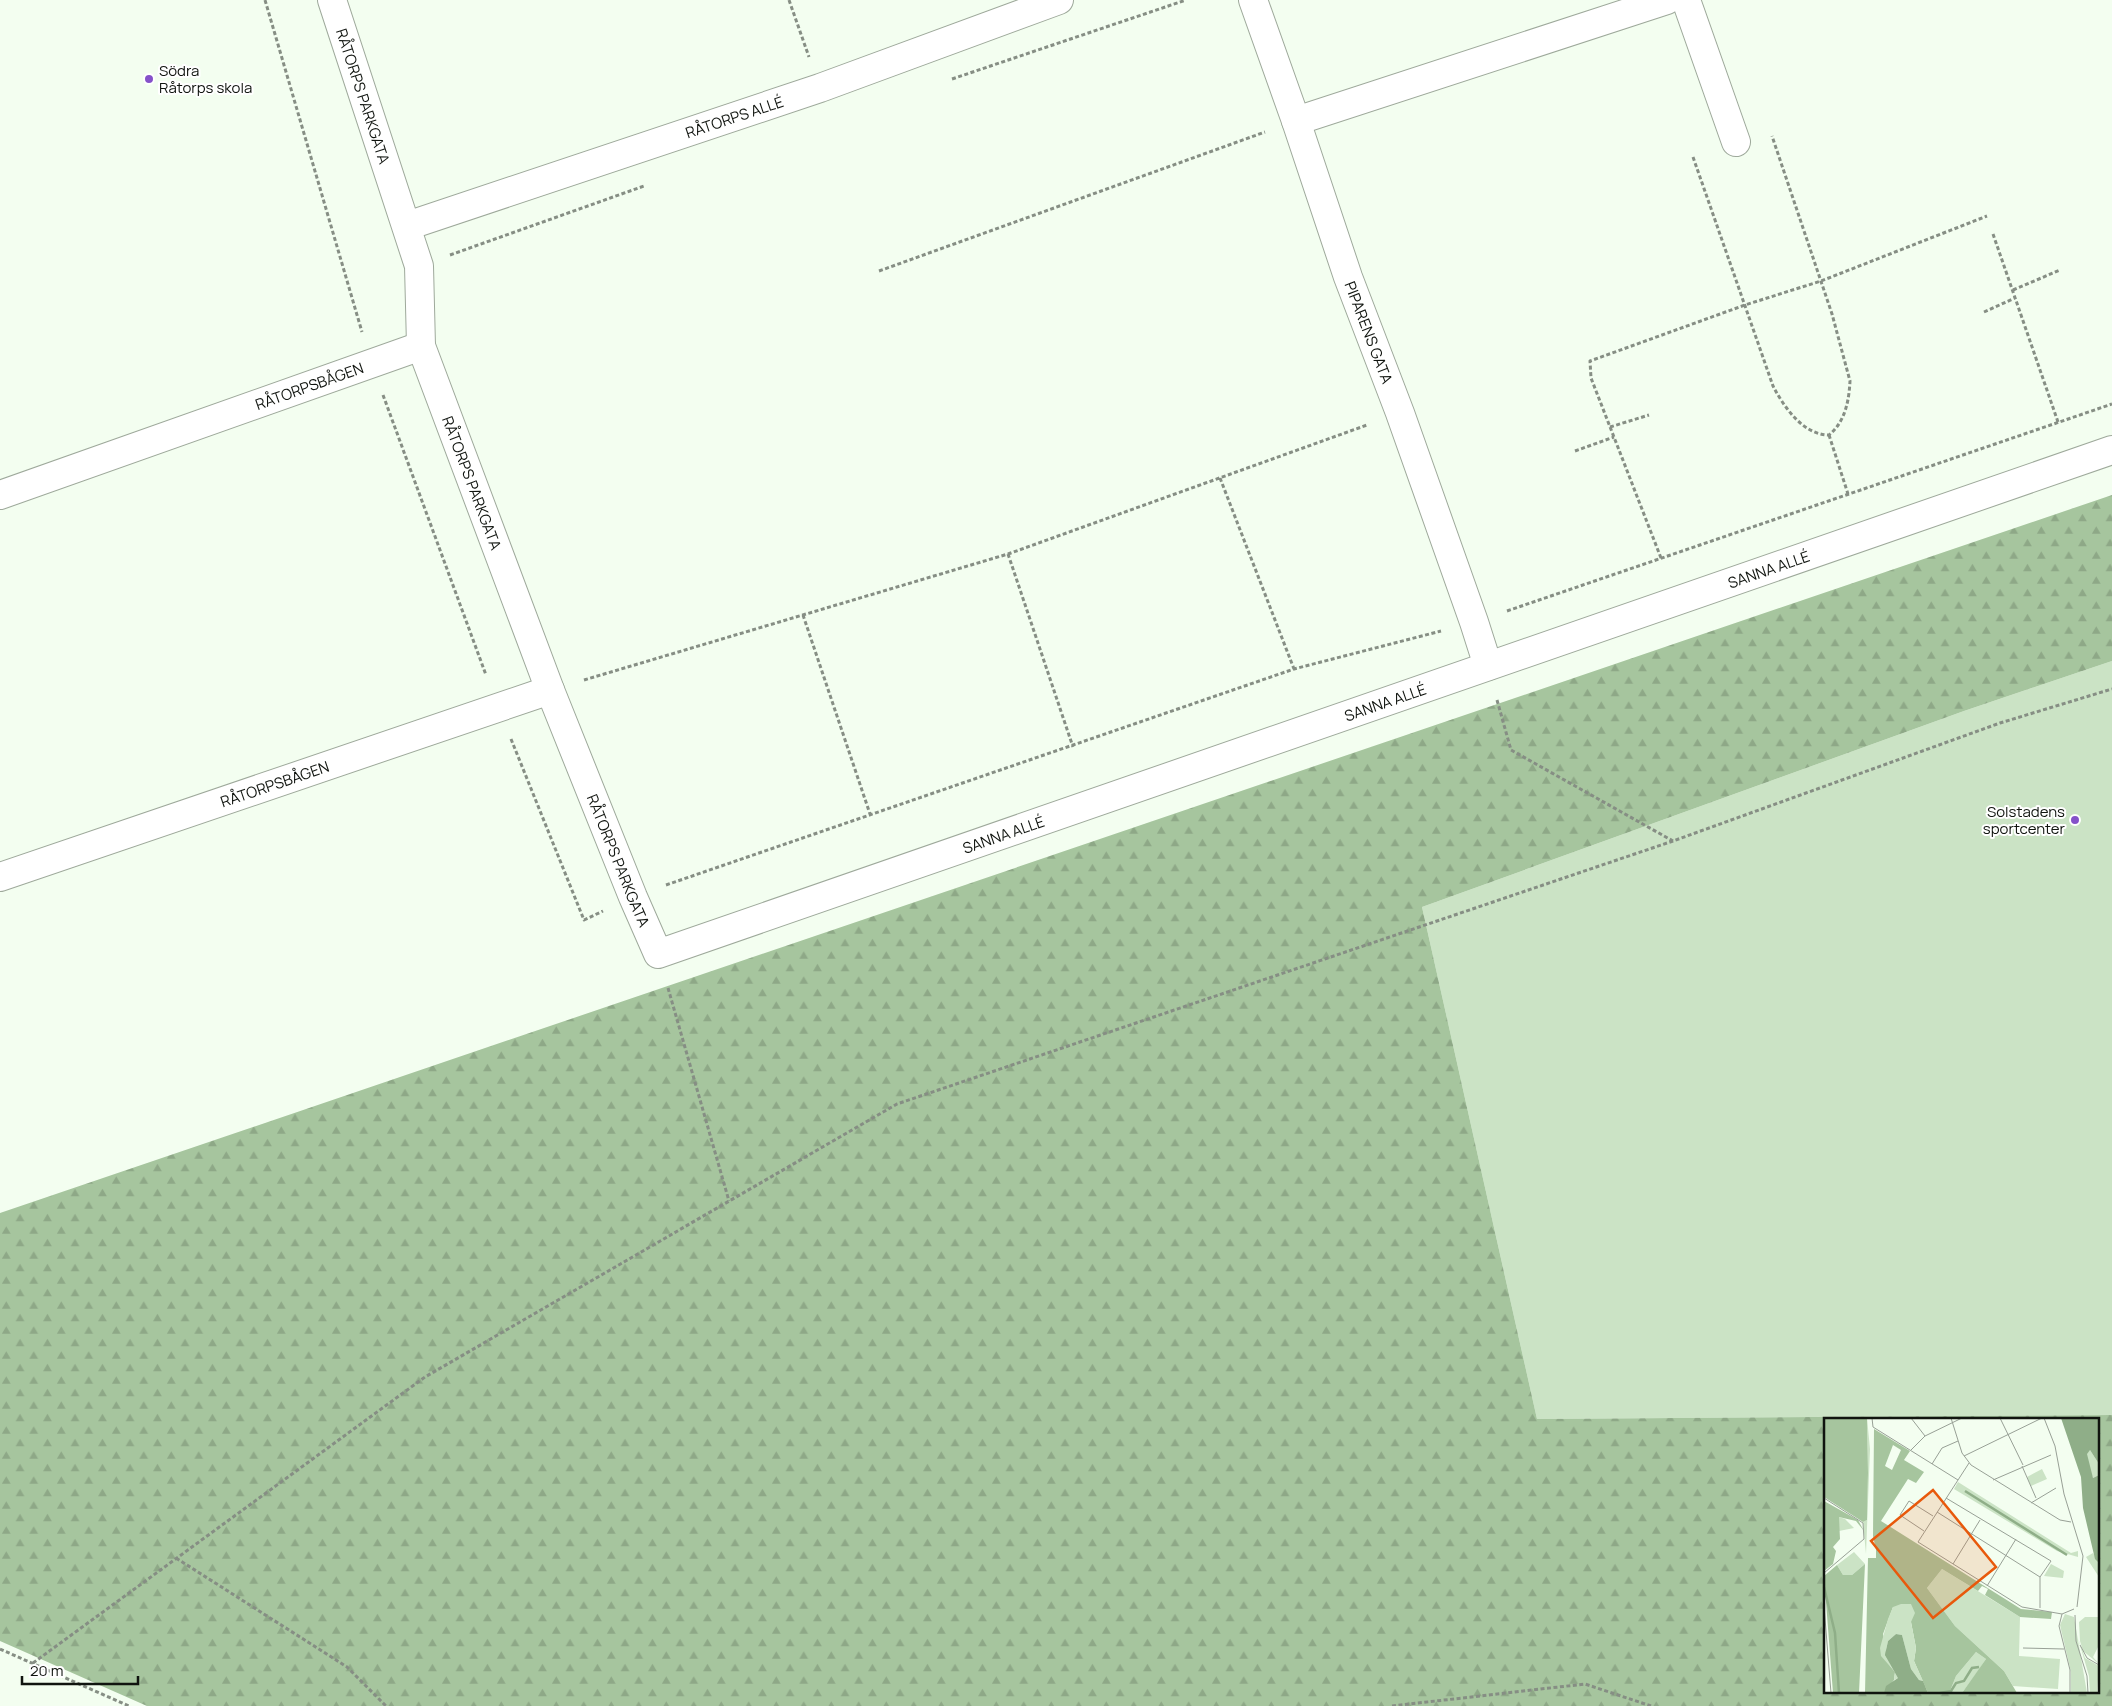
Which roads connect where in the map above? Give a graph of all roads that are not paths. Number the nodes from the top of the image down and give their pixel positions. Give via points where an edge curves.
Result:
1 (332, 0) edge
2 (1059, 0) edge
3 (1253, 0) edge
4 (1667, 0) edge
5 (1686, 0) edge
6 (1296, 121) junction
7 (1736, 142) dead end
8 (407, 226) junction
9 (420, 346) junction
10 (2112, 450) edge
11 (0, 495) edge
12 (1488, 666) junction
13 (550, 690) junction
14 (0, 876) edge
15 (658, 954) joint

1 - 8 street, RÅTORPS PARKGATA
2 - 8 street, RÅTORPS ALLÉ via 820,88
3 - 6 street, PIPARENS GATA
4 - 6 street
5 - 7 street
6 - 12 street, PIPARENS GATA via 1348,277 1400,413
8 - 9 street, RÅTORPS PARKGATA via 419,266
9 - 11 street, RÅTORPSBÅGEN
9 - 13 street, RÅTORPS PARKGATA
10 - 12 street, SANNA ALLÉ
12 - 15 street, SANNA ALLÉ
13 - 14 street, RÅTORPSBÅGEN
13 - 15 street, RÅTORPS PARKGATA

